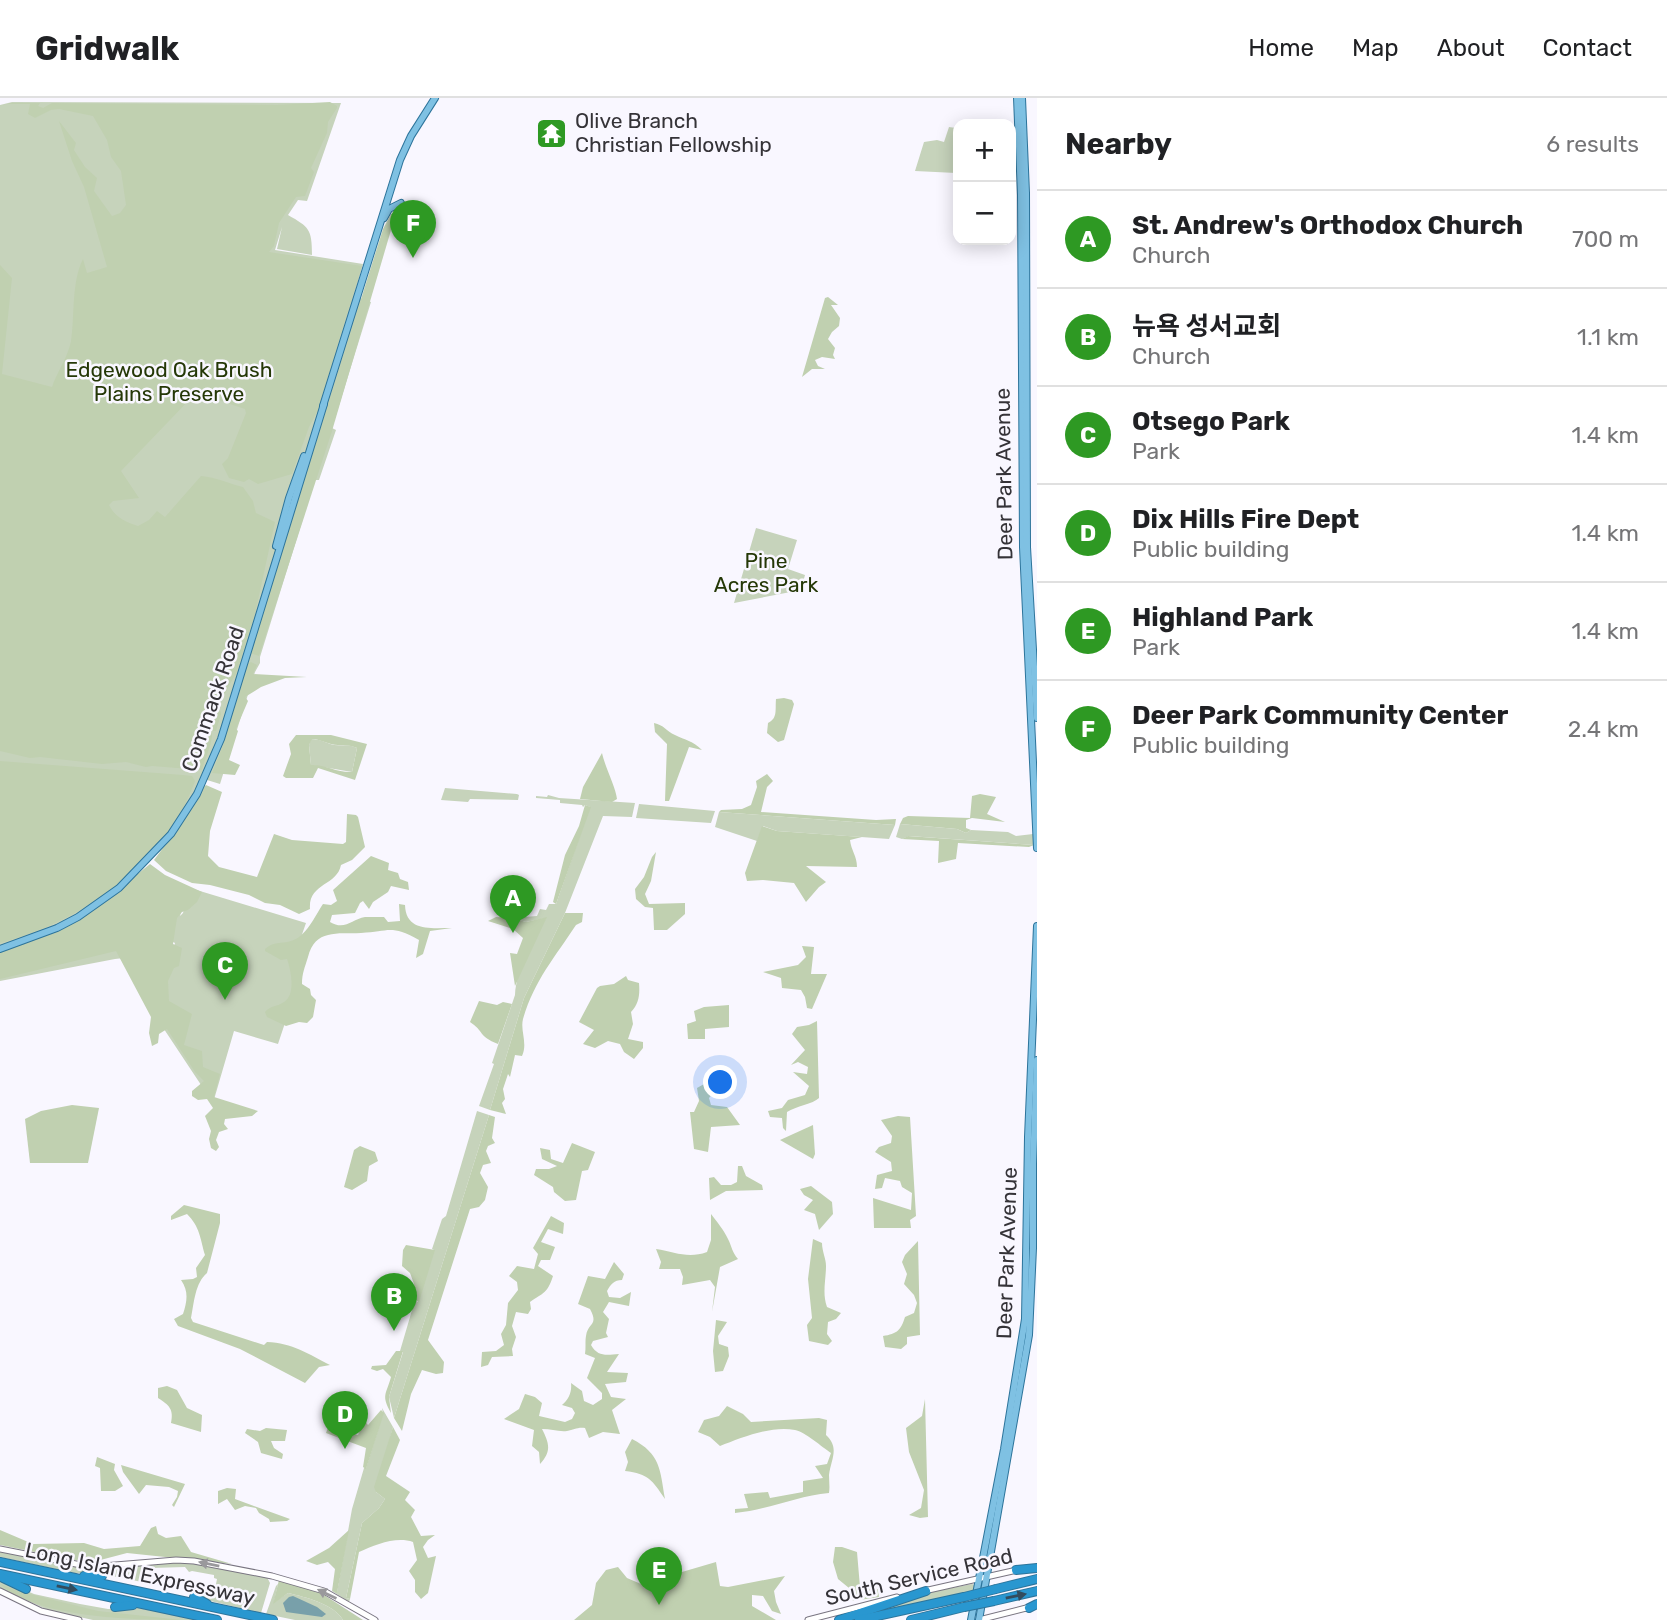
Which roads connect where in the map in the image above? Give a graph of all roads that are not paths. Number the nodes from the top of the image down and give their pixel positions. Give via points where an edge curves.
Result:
1 (435, 98) edge
2 (1020, 98) edge
3 (1020, 166) junction
4 (1025, 174) junction
5 (401, 203) dead end
6 (381, 222) junction
7 (1037, 718) edge
8 (1037, 848) edge
9 (1037, 926) edge
10 (0, 949) edge
11 (1035, 1011) edge
12 (1037, 1060) edge
13 (1018, 1380) junction
14 (0, 1549) edge
15 (0, 1562) edge
16 (1037, 1567) edge
17 (1016, 1570) joint
18 (54, 1574) junction
19 (0, 1575) edge
20 (102, 1576) dead end
21 (987, 1578) junction
22 (1037, 1579) edge
23 (979, 1580) junction
24 (26, 1589) dead end
25 (0, 1591) edge
26 (926, 1591) junction
27 (1037, 1591) edge
28 (194, 1597) dead end
29 (1034, 1606) edge
30 (115, 1607) dead end
31 (154, 1607) junction
32 (243, 1614) junction
33 (79, 1620) edge
34 (217, 1620) edge
35 (273, 1620) edge
36 (375, 1620) edge
37 (808, 1620) edge
38 (839, 1620) edge
39 (859, 1620) edge
40 (911, 1620) edge
41 (971, 1620) edge
42 (979, 1620) edge

1 - 6 main road, Commack Road via 404,152
2 - 3 main road, Deer Park Avenue
2 - 4 main road, Deer Park Avenue
3 - 4 main road
3 - 8 main road, Deer Park Avenue via 1023,548
4 - 7 main road, Deer Park Avenue via 1027,547
5 - 6 main road via 389,209
6 - 10 main road, Commack Road via 217,752 197,794 171,835 100,903 49,932
9 - 11 main road, Deer Park Avenue
11 - 13 main road, Deer Park Avenue via 1027,1288
12 - 13 main road, Deer Park Avenue via 1031,1298
13 - 21 main road, Deer Park Avenue
13 - 23 main road, Deer Park Avenue
36 -> 14 main road via 324,1591 194,1561 91,1567
15 - 18 highway, Long Island Expressway
16 - 17 highway
17 - 21 main road, South Service Road
18 - 20 highway
18 - 32 highway, Long Island Expressway
19 - 24 highway
19 -> 31 highway, Long Island Expressway
21 - 23 main road, South Service Road
21 - 42 main road, Deer Park Avenue
22 - 39 highway, bridge
23 - 26 main road, South Service Road
23 - 41 main road, Deer Park Avenue
25 - 33 main road via 41,1611
26 - 37 main road, South Service Road
26 - 38 highway
40 -> 27 highway, bridge
28 - 32 highway
29 - 42 main road
30 - 31 highway
31 - 34 highway, Long Island Expressway
32 - 35 highway, Long Island Expressway

